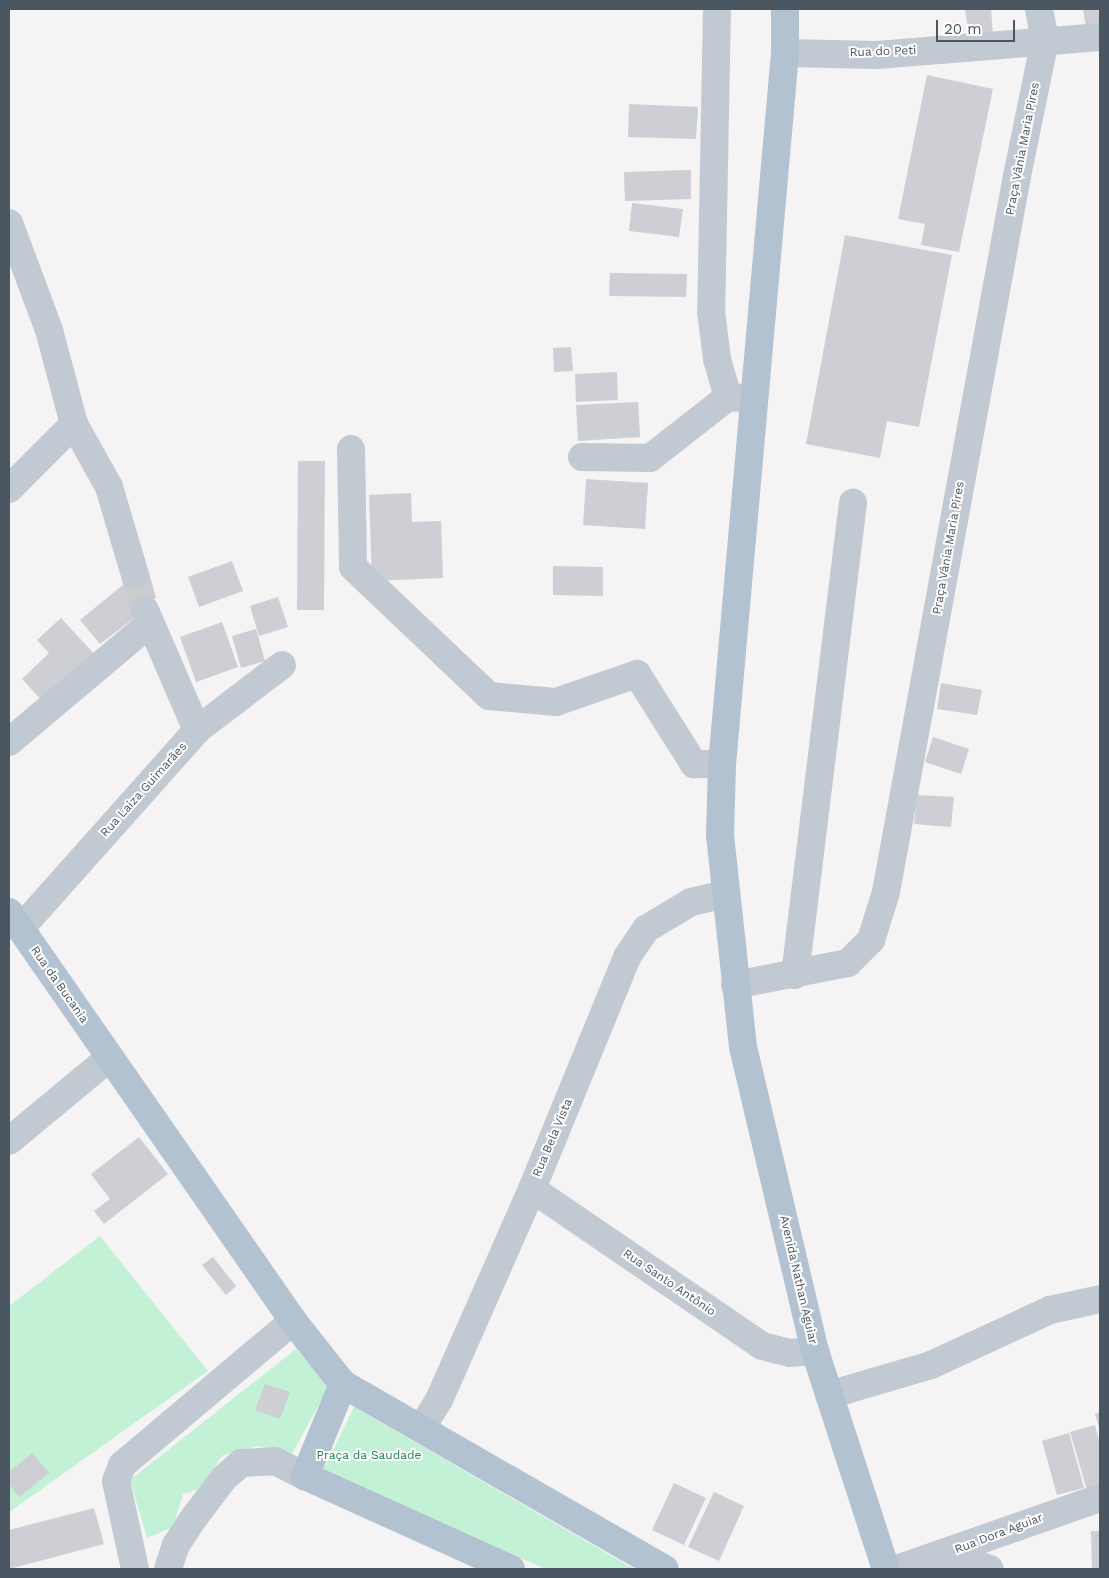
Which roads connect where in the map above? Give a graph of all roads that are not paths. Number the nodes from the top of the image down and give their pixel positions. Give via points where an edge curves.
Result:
1 (717, 9) edge
2 (785, 9) edge
3 (1039, 9) edge
4 (1100, 37) edge
5 (1045, 40) junction
6 (785, 53) junction
7 (11, 234) edge
8 (741, 398) junction
9 (74, 424) junction
10 (351, 449) dead end
11 (582, 457) dead end
12 (9, 489) edge
13 (853, 503) dead end
14 (135, 575) tunnel mouth
15 (282, 665) dead end
16 (197, 730) junction
17 (9, 742) edge
18 (722, 764) junction
19 (725, 894) junction
20 (14, 920) edge
21 (795, 975) junction
22 (735, 985) junction
23 (109, 1058) junction
24 (9, 1141) edge
25 (532, 1189) junction
26 (1100, 1299) edge
27 (293, 1321) junction
28 (815, 1351) junction
29 (343, 1384) junction
30 (830, 1395) junction
31 (422, 1427) junction
32 (305, 1476) junction
33 (1100, 1498) edge
34 (945, 1554) junction
35 (134, 1569) edge
36 (168, 1569) edge
37 (511, 1569) edge
38 (664, 1569) edge
39 (886, 1569) edge
40 (897, 1569) edge
41 (990, 1569) edge

1 - 8 street via 711,311 717,359
2 - 6 main road, Avenida Nathan Aguiar
3 - 5 street, Praça Vânia Maria Pires
4 - 5 street, Rua do Peti
5 - 6 street, Rua do Peti via 878,54
5 - 21 street, Praça Vânia Maria Pires via 1017,176 886,892 871,940 848,963
6 - 8 main road, Avenida Nathan Aguiar
7 - 9 street via 50,330
8 - 11 street via 650,458
8 - 18 main road, Avenida Nathan Aguiar
9 - 12 street
9 - 14 street via 109,487
10 - 18 street via 353,567 489,696 556,702 637,674 694,764
13 - 21 street
15 - 16 street, Rua Laiza Guimarães
16 - 17 street via 147,617
16 - 20 street, Rua Laiza Guimarães
18 - 19 main road, Avenida Nathan Aguiar via 720,835
19 - 22 main road, Avenida Nathan Aguiar
19 - 25 street, Rua Bela Vista via 692,902 646,929 627,957
20 - 23 main road, Rua da Bucania
21 - 22 street, Praça Vânia Maria Pires
22 - 28 main road, Avenida Nathan Aguiar via 743,1047
23 - 24 street
23 - 27 main road, Rua da Bucania
25 - 28 street, Rua Santo Antônio via 762,1346 790,1353
25 - 31 street, Rua Bela Vista via 438,1400
26 - 30 street via 1050,1310 931,1365
27 - 29 main road
27 - 35 street via 122,1465 116,1481
28 - 30 main road, Avenida Nathan Aguiar
29 - 31 main road
29 - 32 main road
30 - 39 main road, Avenida Nathan Aguiar
31 - 38 main road
32 - 36 street via 275,1461 242,1463 224,1478 193,1519 176,1545
32 - 37 main road
33 - 34 street, Rua Dora Aguiar
34 - 40 street, Rua Dora Aguiar
34 - 41 street

